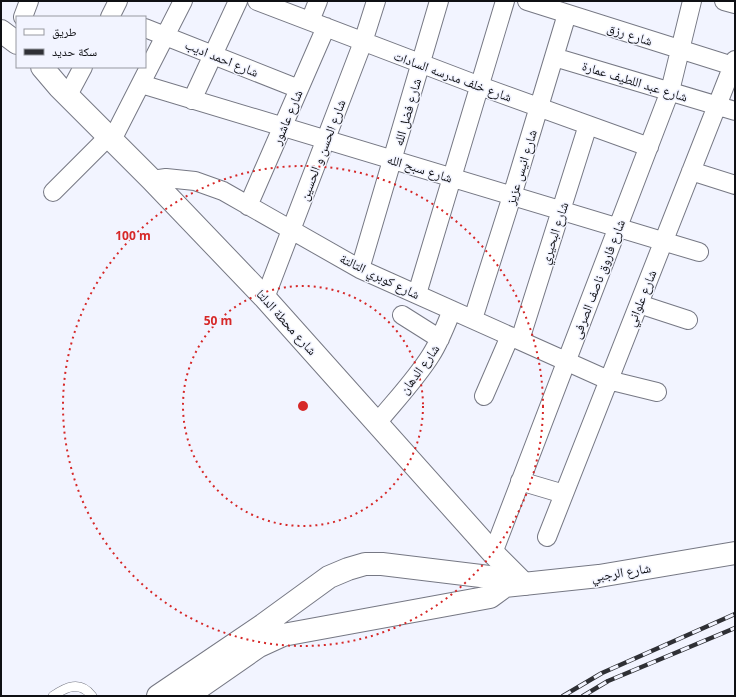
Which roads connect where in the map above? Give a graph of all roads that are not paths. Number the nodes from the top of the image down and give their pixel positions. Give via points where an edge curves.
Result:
1 (29, 1) edge
2 (183, 1) edge
3 (238, 1) edge
4 (257, 1) edge
5 (318, 1) edge
6 (376, 1) edge
7 (439, 1) edge
8 (505, 1) edge
9 (527, 1) edge
10 (692, 1) edge
11 (724, 1) edge
12 (735, 4) edge
13 (567, 14) junction
14 (23, 16) edge
15 (318, 24) junction
16 (146, 28) edge
17 (166, 36) junction
18 (363, 42) junction
19 (680, 50) junction
20 (213, 55) junction
21 (554, 57) junction
22 (734, 63) edge
23 (420, 64) junction
24 (43, 68) edge
25 (82, 68) edge
26 (141, 84) junction
27 (480, 86) junction
28 (299, 89) junction
29 (670, 92) junction
30 (68, 96) junction
31 (192, 100) junction
32 (717, 105) junction
33 (539, 107) junction
34 (735, 111) edge
35 (588, 125) junction
36 (282, 127) junction
37 (110, 138) junction
38 (325, 140) junction
39 (649, 147) junction
40 (392, 160) junction
41 (691, 171) junction
42 (452, 178) junction
43 (152, 180) junction
44 (735, 185) edge
45 (53, 192) dead end
46 (512, 196) junction
47 (248, 206) junction
48 (561, 211) junction
49 (618, 228) junction
50 (291, 230) junction
51 (663, 241) junction
52 (699, 252) dead end
53 (360, 268) junction
54 (417, 294) junction
55 (265, 298) junction
56 (639, 304) junction
57 (452, 310) junction
58 (402, 315) dead end
59 (473, 319) junction
60 (688, 320) dead end
61 (515, 338) junction
62 (440, 339) junction
63 (567, 361) junction
64 (608, 380) junction
65 (657, 392) dead end
66 (484, 396) dead end
67 (377, 423) junction
68 (520, 481) junction
69 (564, 494) junction
70 (547, 537) dead end
71 (493, 553) junction
72 (735, 553) edge
73 (515, 585) junction
74 (280, 611) junction
75 (283, 635) junction
76 (53, 696) edge
77 (92, 696) edge
78 (158, 696) edge
79 (187, 696) edge

1 - 14 street
2 - 17 street
3 - 20 street
4 - 15 street, شارع خلف مدرسه السادات
5 - 15 street, شارع عاشور
6 - 18 street, شارع الحسن و الحسين
7 - 23 street, شارع فضل الله
8 - 27 street
9 - 13 street, شارع رزق
10 - 19 street, شارع فاروق ناصف الصرفى
11 - 12 street
13 - 19 street, شارع رزق
13 - 21 street, شارع انيس عزيز
15 - 18 street, شارع خلف مدرسه السادات
15 - 28 street, شارع عاشور
16 - 17 street, شارع احمد اديب
17 - 20 street, شارع احمد اديب
17 - 26 street
18 - 23 street, شارع خلف مدرسه السادات
18 - 38 street, شارع الحسن و الحسين
19 - 22 street, شارع رزق
19 - 29 street, شارع فاروق ناصف الصرفى
20 - 28 street, شارع احمد اديب
20 - 31 street
21 - 29 street, شارع عبد اللطيف عمارة
21 - 33 street, شارع انيس عزيز
22 - 32 street, شارع علواني
23 - 27 street, شارع خلف مدرسه السادات
23 - 40 street, شارع فضل الله
24 - 30 main road, شارع محطة الدلتا
25 - 30 street
26 - 31 street, شارع سبح الله
26 - 37 street
27 - 33 street, شارع خلف مدرسه السادات
27 - 42 street
28 - 36 street, شارع عاشور
29 - 32 street, شارع عبد اللطيف عمارة
29 - 39 street, شارع فاروق ناصف الصرفى
30 - 37 main road, شارع محطة الدلتا
31 - 36 street, شارع سبح الله
32 - 34 street, شارع عبد اللطيف عمارة
32 - 41 street, شارع علواني
33 - 35 street, شارع خلف مدرسه السادات
33 - 46 street, شارع انيس عزيز
35 - 39 street, شارع خلف مدرسه السادات
35 - 48 street, شارع البحيري
36 - 38 street, شارع سبح الله
36 - 47 street, شارع عاشور
37 - 43 main road, شارع محطة الدلتا
37 - 45 street
38 - 40 street, شارع سبح الله
38 - 50 street, شارع الحسن و الحسين
39 - 49 street, شارع فاروق ناصف الصرفى
40 - 42 street, شارع سبح الله
40 - 53 street, شارع فضل الله
41 - 44 street
41 - 51 street, شارع علواني
42 - 46 street, شارع سبح الله
42 - 54 street
43 - 47 street, شارع كوبري التالتة via 166,178 195,181 223,191
43 - 55 main road, شارع محطة الدلتا
46 - 48 street, شارع سبح الله
46 - 59 street, شارع انيس عزيز
47 - 50 street, شارع كوبري التالتة
48 - 49 street, شارع سبح الله
48 - 61 street, شارع البحيري
49 - 51 street, شارع سبح الله
49 - 63 street, شارع فاروق ناصف الصرفى
50 - 53 street, شارع كوبري التالتة
50 - 55 street, شارع الحسن و الحسين
51 - 52 street, شارع سبح الله
51 - 56 street, شارع علواني
53 - 54 street, شارع كوبري التالتة
54 - 57 street, شارع كوبري التالتة
55 - 67 main road, شارع محطة الدلتا
56 - 60 street
56 - 64 street, شارع علواني
57 - 59 street, شارع كوبري التالتة
57 - 62 street, شارع الدهان
58 - 62 street
59 - 61 street, شارع كوبري التالتة
61 - 63 street, شارع كوبري التالتة
61 - 66 street, شارع البحيري
62 - 67 street, شارع الدهان via 422,368
63 - 64 street, شارع كوبري التالتة
63 - 68 street, شارع فاروق ناصف الصرفى
64 - 65 street, شارع كوبري التالتة
64 - 69 street, شارع علواني
67 - 71 main road, شارع محطة الدلتا
68 - 69 street
68 - 71 street, شارع فاروق ناصف الصرفى
69 - 70 street, شارع علواني
71 - 73 main road, شارع محطة الدلتا
72 - 73 main road, شارع الرجبي via 598,576
73 - 74 main road via 489,577 365,564 329,577
73 - 75 main road via 490,597
74 - 75 main road
74 - 78 main road
75 - 79 main road via 259,646
76 - 77 lane via 68,687 79,687

